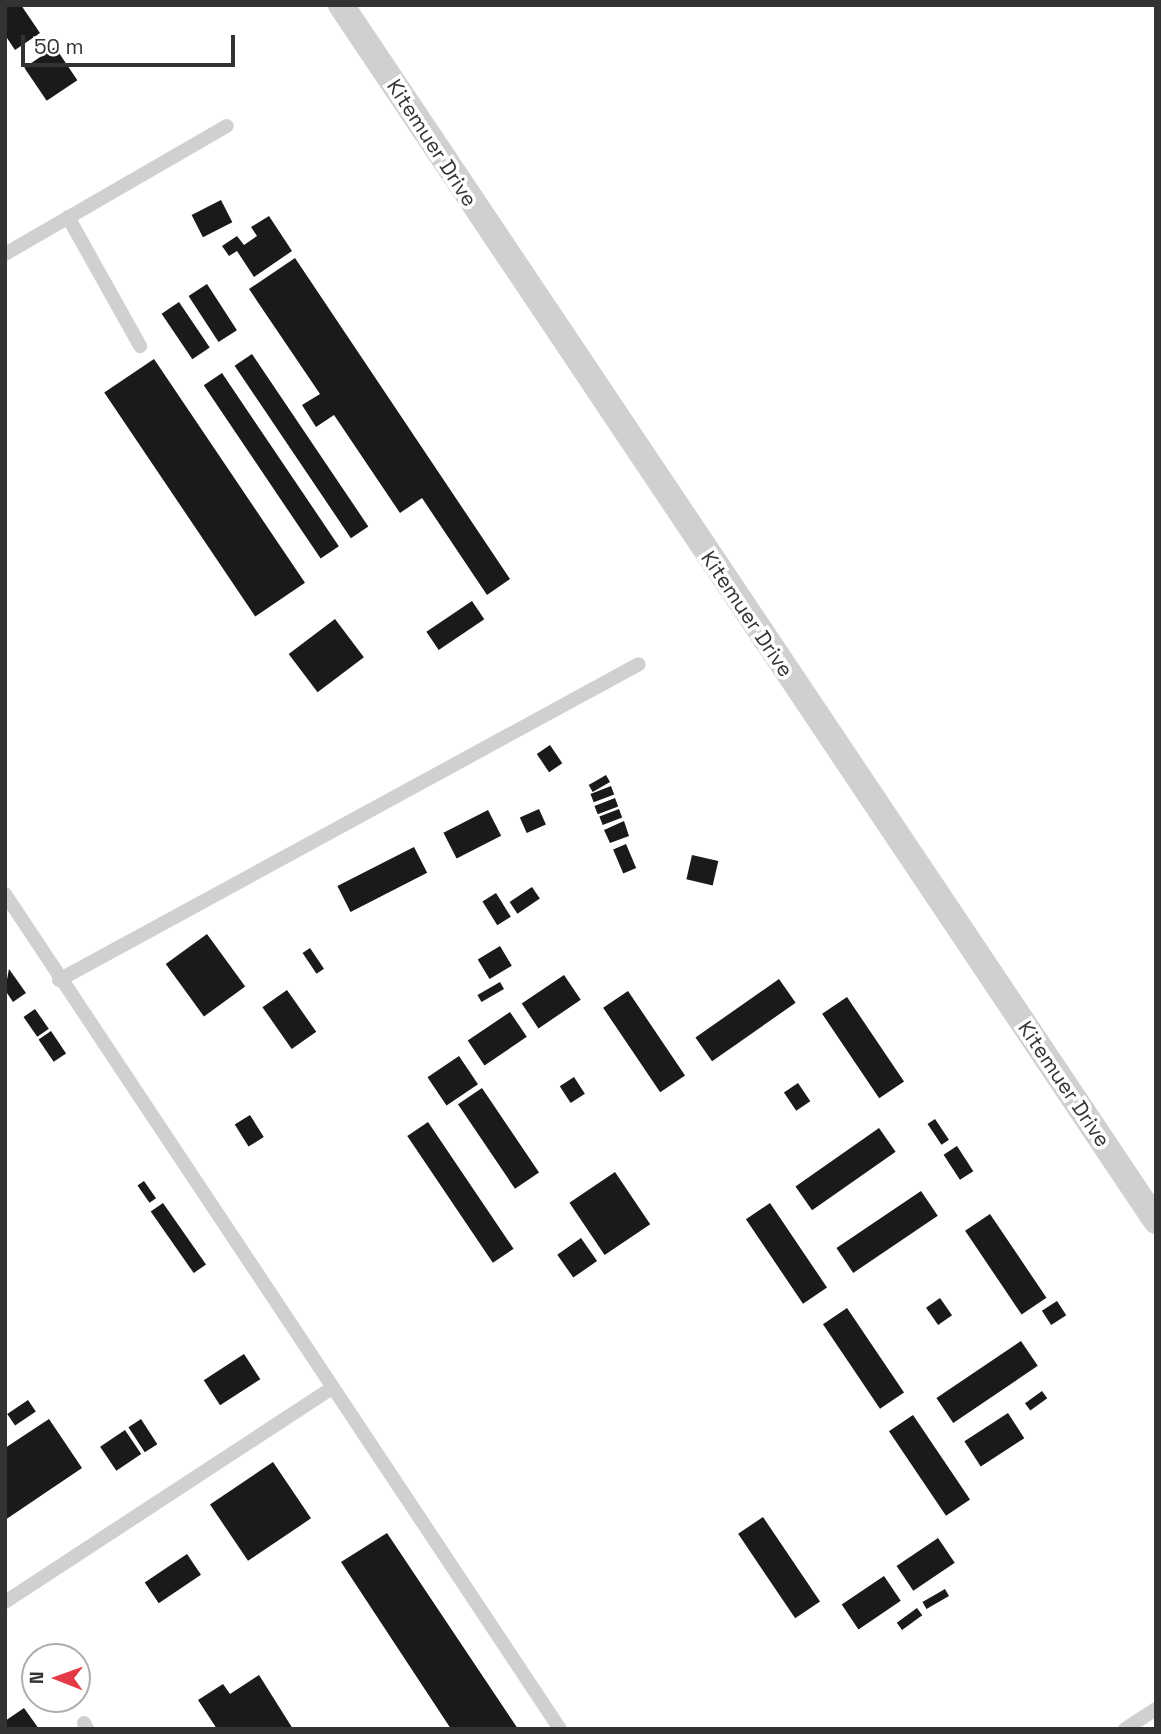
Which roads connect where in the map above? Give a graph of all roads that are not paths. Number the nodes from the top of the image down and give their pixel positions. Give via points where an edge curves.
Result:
1 (341, 5) edge
2 (227, 126) dead end
3 (68, 217) junction
4 (5, 254) edge
5 (140, 346) dead end
6 (639, 664) dead end
7 (5, 894) edge
8 (59, 980) junction
9 (1156, 1221) edge
10 (332, 1388) junction
11 (5, 1602) edge
12 (1156, 1709) edge
13 (560, 1729) edge
14 (1125, 1729) edge

1 - 9 street, Kitemuer Drive
2 - 3 lane
3 - 4 lane
3 - 5 lane
6 - 8 lane
7 - 8 lane
8 - 10 lane
10 - 11 lane
10 - 13 lane
12 - 14 lane

